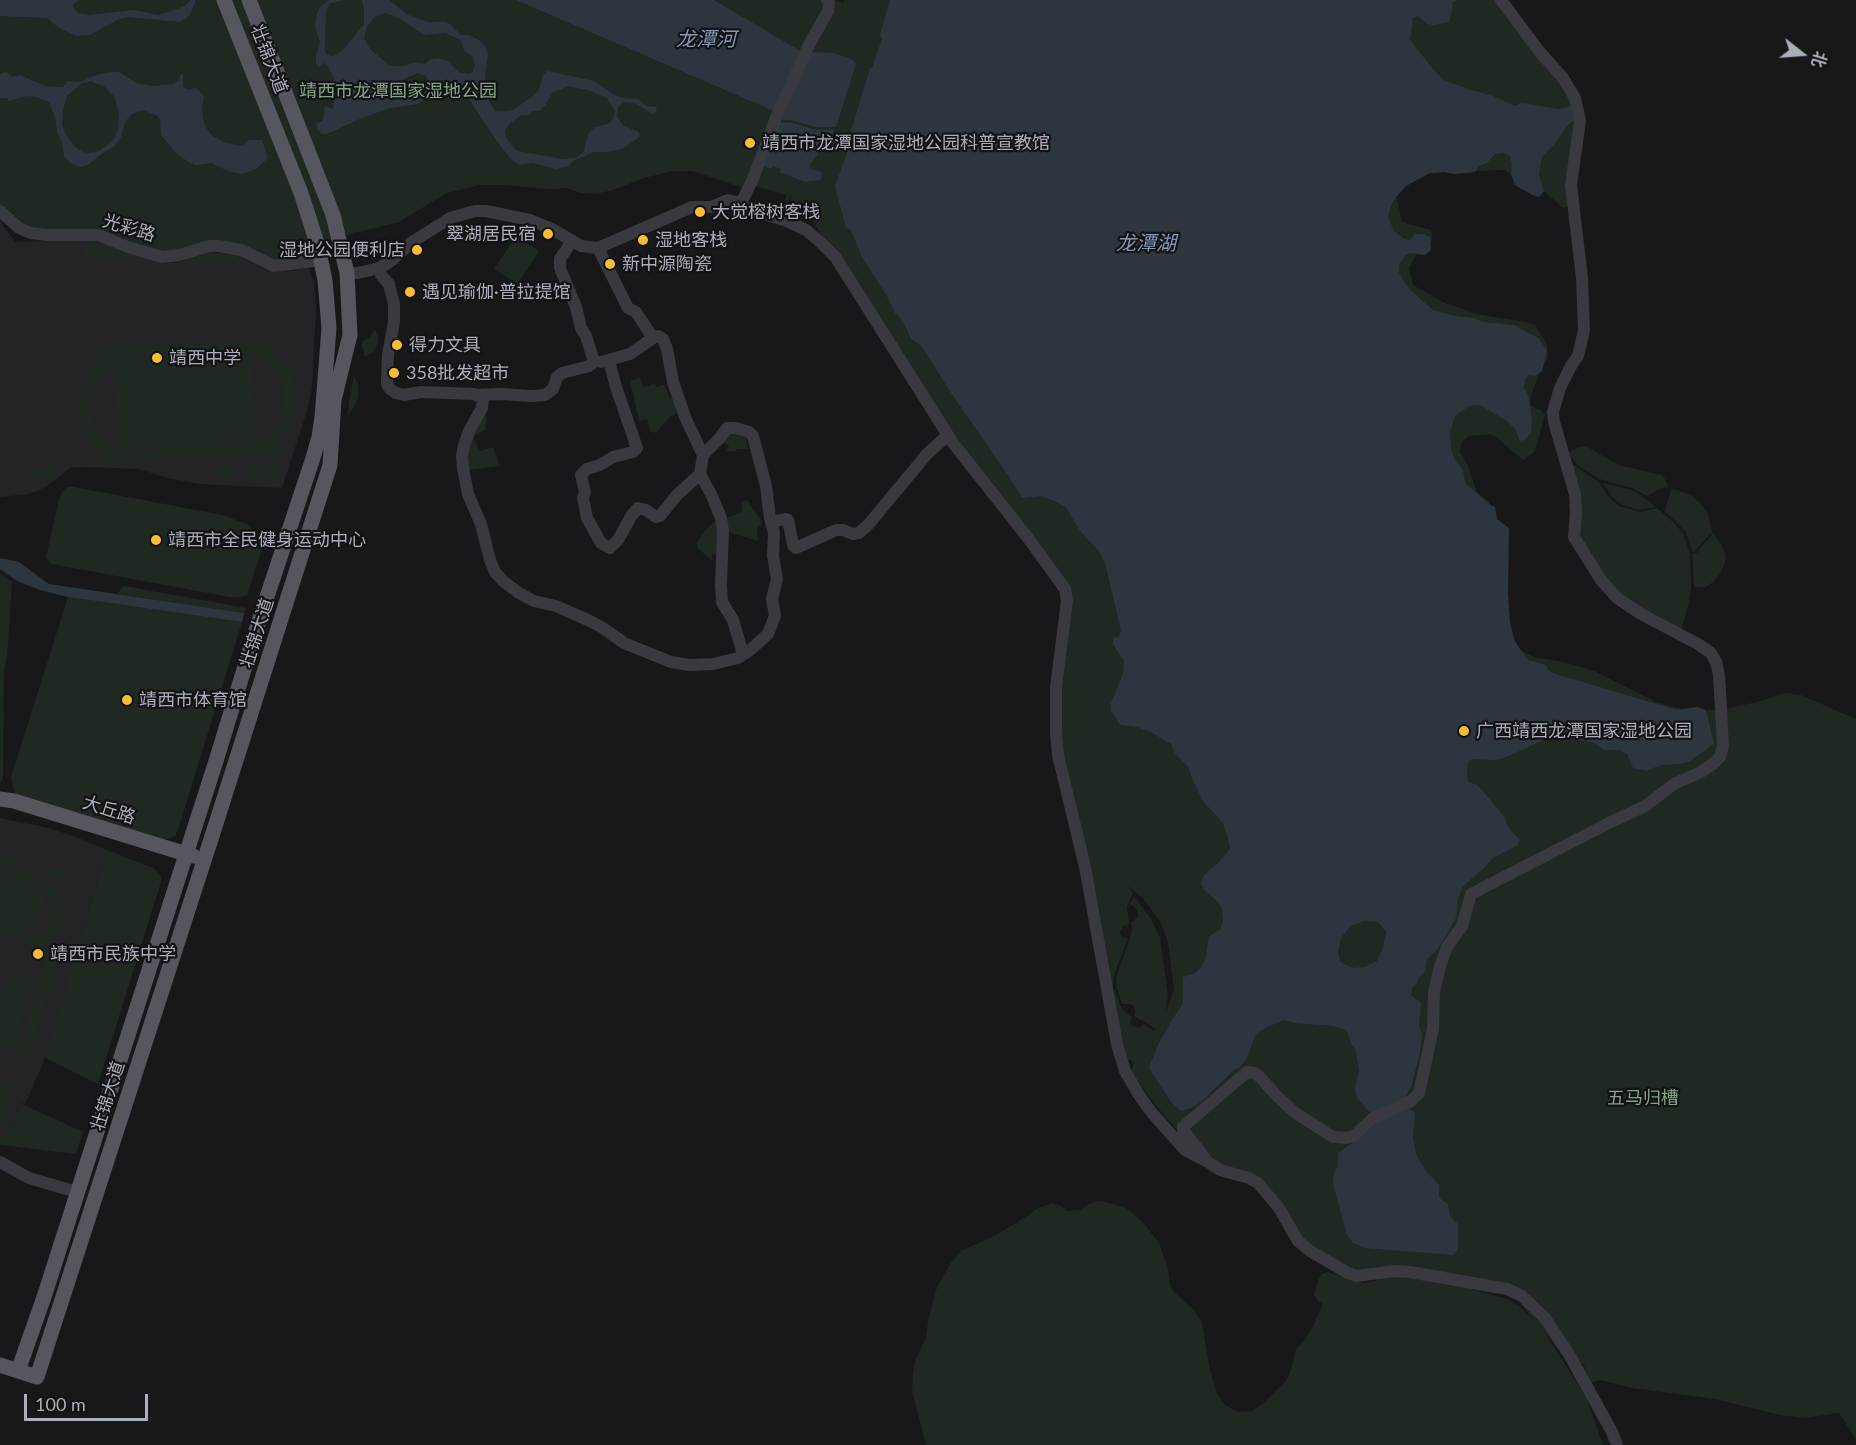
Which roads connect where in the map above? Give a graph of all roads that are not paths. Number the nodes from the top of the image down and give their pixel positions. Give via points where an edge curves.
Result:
1 (224, 0) edge
2 (249, 0) edge
3 (1502, 0) edge
4 (830, 2) edge
5 (741, 203) junction
6 (0, 211) edge
7 (572, 241) junction
8 (598, 248) junction
9 (321, 260) junction
10 (379, 268) junction
11 (347, 273) junction
12 (653, 338) junction
13 (609, 361) junction
14 (594, 362) junction
15 (478, 395) junction
16 (948, 435) junction
17 (703, 454) junction
18 (700, 474) junction
19 (771, 522) junction
20 (743, 654) junction
21 (0, 799) edge
22 (0, 806) edge
23 (184, 859) junction
24 (203, 865) junction
25 (0, 1162) edge
26 (1208, 1162) junction
27 (76, 1192) junction
28 (0, 1355) edge
29 (0, 1365) edge
30 (20, 1366) junction
31 (1617, 1445) edge

1 - 9 main road, 壮锦大道 via 304,202
2 - 11 main road, 壮锦大道 via 333,215
3 - 26 street via 1563,78 1577,104 1581,126 1571,185 1584,330 1578,356 1560,388 1553,412 1575,494 1574,537 1617,598 1714,657 1719,675 1723,751 1710,766 1674,784 1645,806 1471,894 1462,926 1441,960 1435,985 1433,1029 1421,1087 1415,1098 1372,1119 1354,1136 1341,1139 1284,1103 1260,1077 1247,1072 1183,1127
4 - 5 street
5 - 8 street via 728,200 711,207 692,207
5 - 16 street via 806,230 836,258
6 - 9 street, 光彩路 via 31,233 98,235 162,257 219,246 241,250 274,266
7 - 8 street
7 - 10 street via 530,220 475,212 444,222
7 - 14 street via 560,259 560,268
8 - 12 street via 626,305 636,312
9 - 23 main road, 壮锦大道 via 329,328 319,437
10 - 11 street
10 - 15 street via 389,284 394,304 388,355 390,389 404,396 421,392
11 - 24 main road, 壮锦大道 via 350,335 334,400 330,465
12 - 13 street via 630,354
12 - 17 street via 660,337 665,345 685,417
13 - 14 street
13 - 18 street via 638,446 636,451 581,473 586,513 601,543 607,548 614,544 638,508 660,516
14 - 15 street via 562,373 545,395
15 - 20 street via 483,405 466,438 462,464 490,560 503,581 534,601 590,621 624,643 671,662 713,664
16 - 19 street via 859,533 836,530 796,548 788,520
16 - 26 street via 1065,589 1067,601 1056,687 1058,755 1086,867 1117,1044 1125,1071 1152,1113 1185,1150
17 - 18 street
17 - 19 street via 727,428 752,434
18 - 20 street via 722,518 722,602 733,620
19 - 20 street via 777,579 772,596 775,620 768,634
21 - 23 main road, 大丘路
22 - 23 main road, 大丘路
23 - 24 main road, 大丘路
23 - 27 main road, 壮锦大道
24 - 30 main road, 壮锦大道 via 38,1372
25 - 27 street via 29,1178
26 - 31 street via 1258,1183 1279,1208 1298,1241 1346,1272 1356,1276 1395,1270 1410,1272 1507,1288 1522,1296 1545,1318 1570,1356
27 - 30 main road, 壮锦大道
28 - 30 main road
29 - 30 main road

